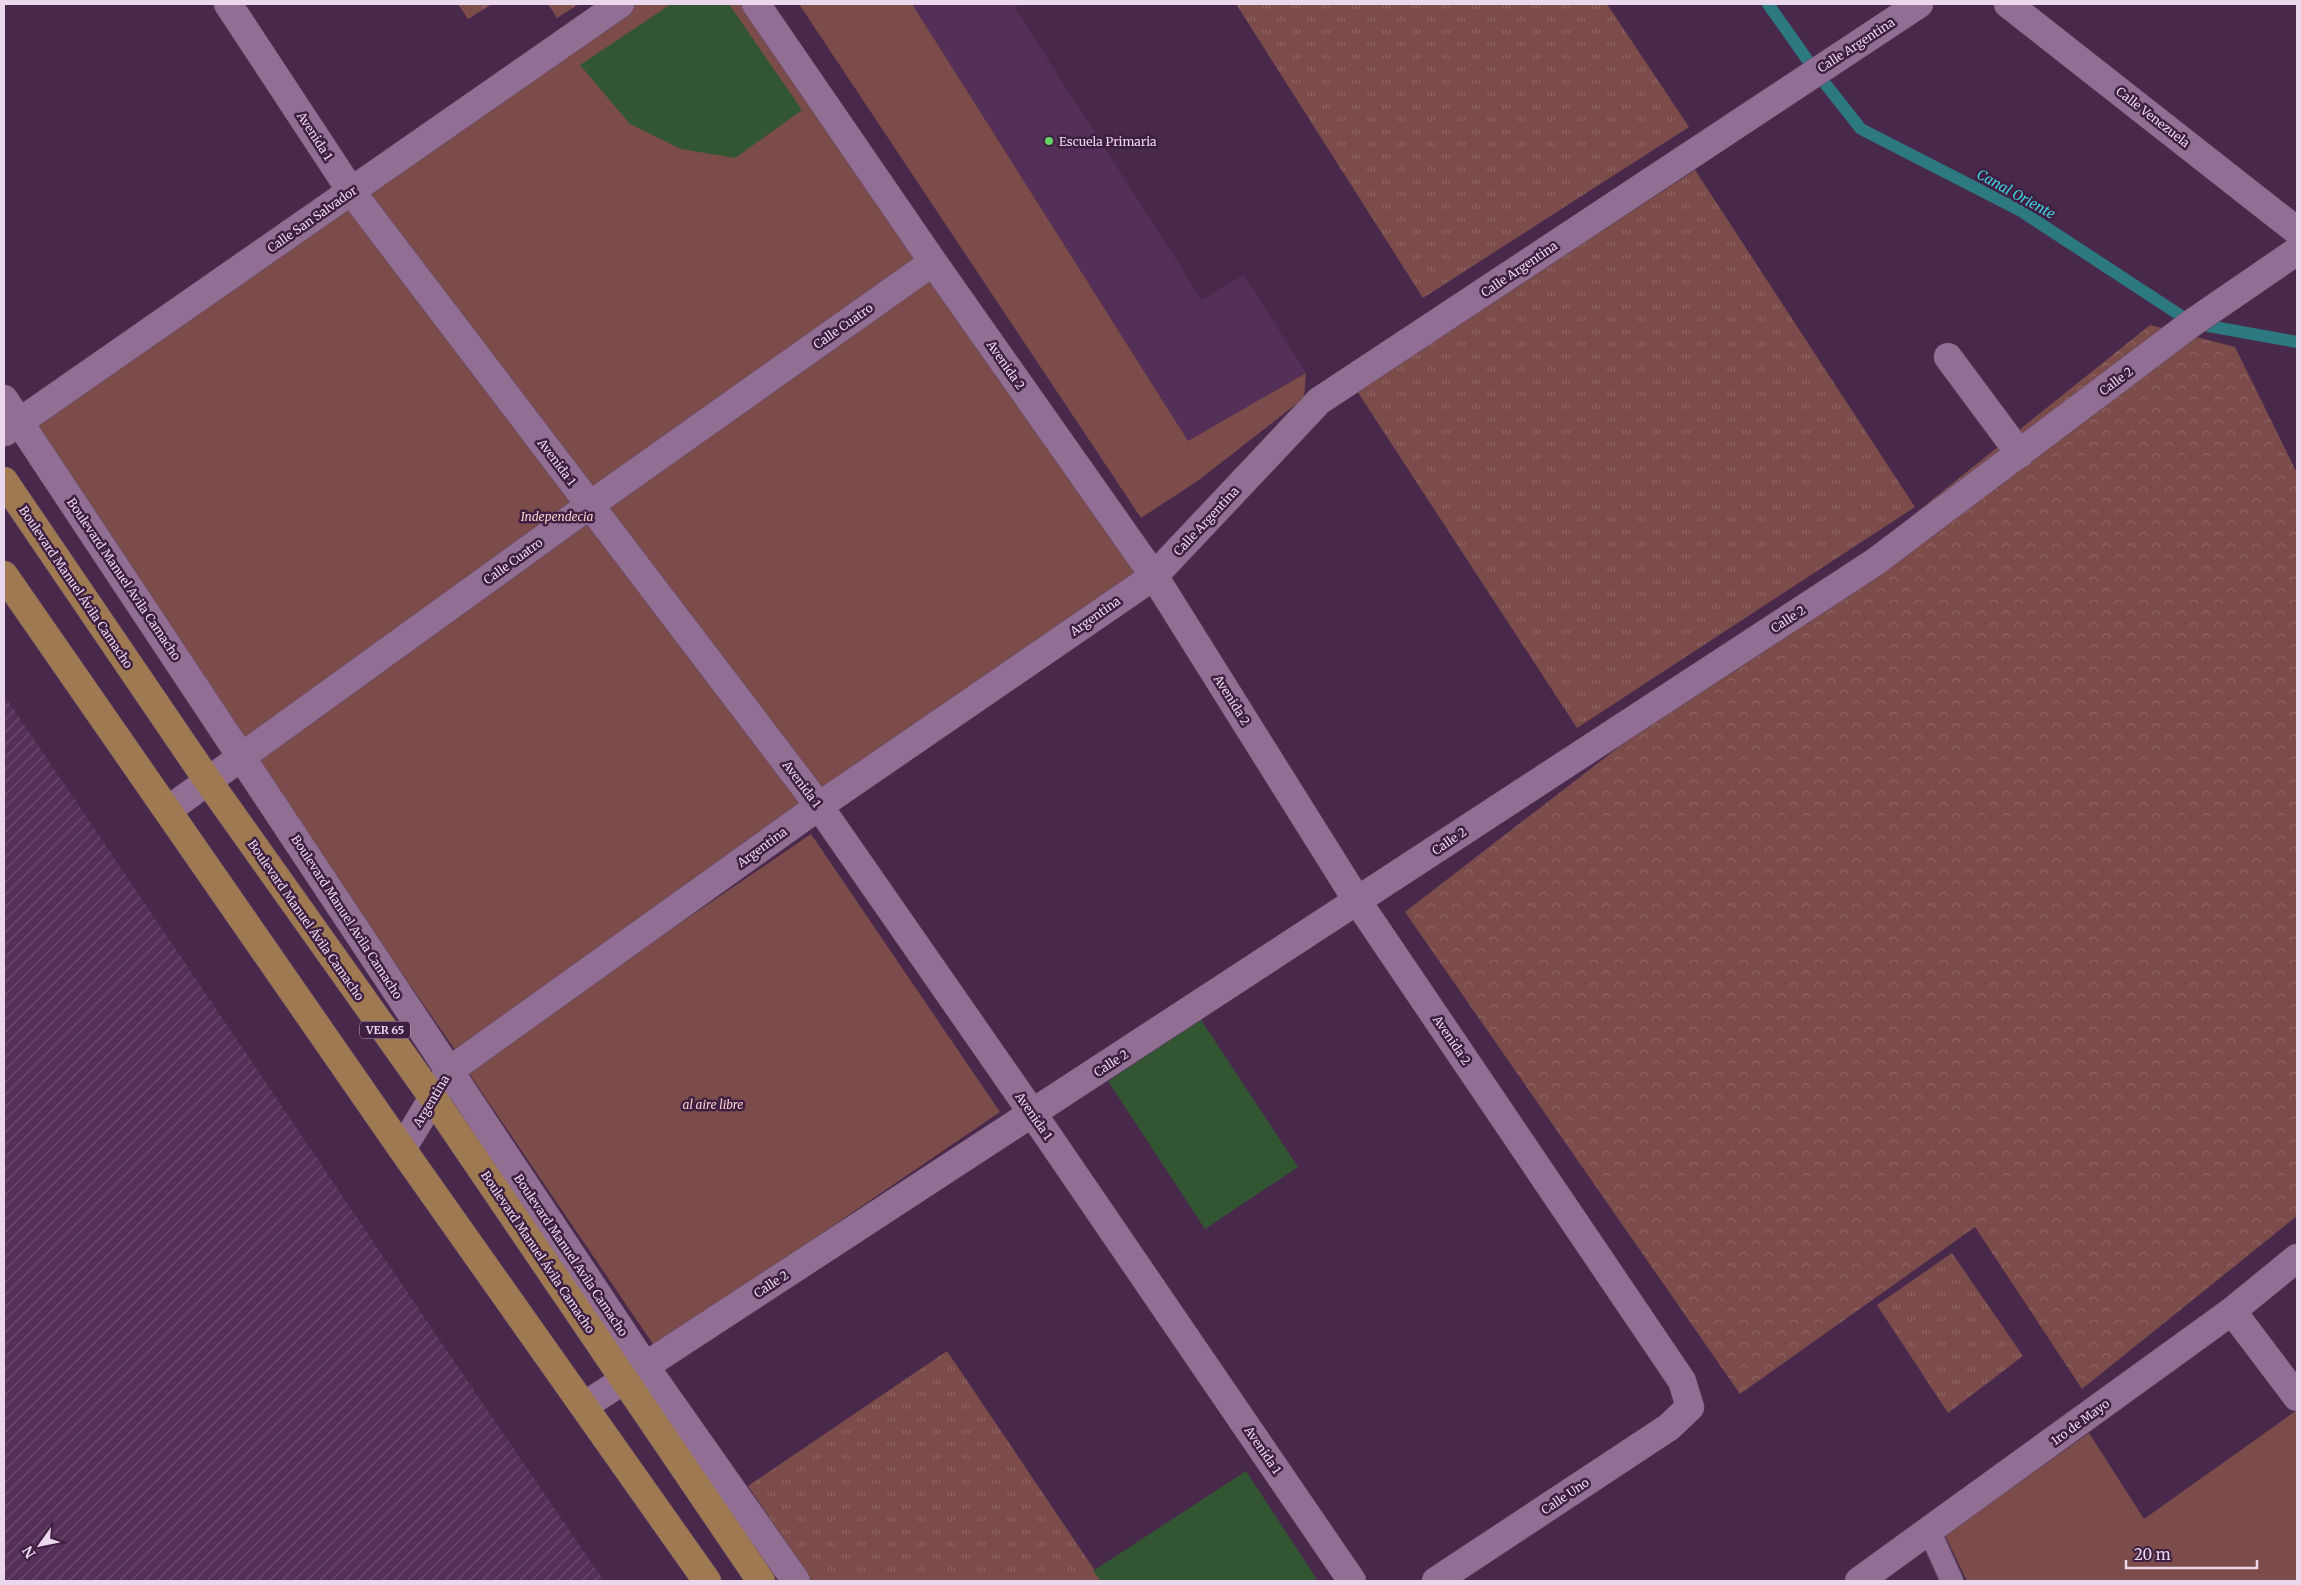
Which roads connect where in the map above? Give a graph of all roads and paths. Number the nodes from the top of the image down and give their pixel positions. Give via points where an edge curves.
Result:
1 (228, 4) edge
2 (620, 4) edge
3 (756, 4) edge
4 (1919, 4) edge
5 (2008, 4) edge
6 (351, 192) junction
7 (2297, 231) edge
8 (2297, 252) edge
9 (933, 262) junction
10 (1948, 357) dead end
11 (4, 399) edge
12 (12, 427) edge
13 (2020, 454) junction
14 (4, 482) edge
15 (590, 505) junction
16 (4, 575) edge
17 (1154, 576) junction
18 (242, 756) junction
19 (208, 781) junction
20 (819, 806) junction
21 (168, 810) junction
22 (1358, 902) junction
23 (449, 1071) junction
24 (433, 1098) junction
25 (1033, 1114) junction
26 (402, 1149) junction
27 (2297, 1258) edge
28 (2232, 1312) junction
29 (635, 1373) junction
30 (2297, 1397) edge
31 (584, 1406) junction
32 (1690, 1407) joint
33 (1929, 1530) junction
34 (707, 1581) edge
35 (761, 1581) edge
36 (796, 1581) edge
37 (1352, 1581) edge
38 (1436, 1581) edge
39 (1859, 1581) edge
40 (1952, 1581) edge

1 - 6 street, Avenida 1
2 - 6 street, Calle San Salvador
3 - 9 street, Avenida 2
4 - 17 street, Calle Argentina via 1319,401
5 - 7 street, Calle Venezuela
6 - 12 street, Calle San Salvador
6 - 15 street, Avenida 1
8 - 13 street, Calle 2 via 2192,323
9 - 15 street, Calle Cuatro
9 - 17 street, Avenida 2
10 - 13 street
11 - 12 street, Boulevard Manuel Avila Camacho
12 - 18 street, Boulevard Manuel Avila Camacho
13 - 22 street, Calle 2 via 1875,562
14 - 19 main road, Boulevard Manuel Ávila Camacho / VER 65
15 - 18 street, Calle Cuatro
15 - 20 street, Avenida 1
16 - 21 main road
17 - 20 street, Argentina
17 - 22 street, Avenida 2
18 - 19 street, Calle Cuatro
18 - 23 street, Boulevard Manuel Avila Camacho
19 - 21 street, Calle Cuatro
19 - 24 main road, Boulevard Manuel Ávila Camacho / VER 65
20 - 23 street, Argentina
20 - 25 street, Avenida 1
21 - 26 main road
22 - 25 street, Calle 2
22 - 32 street, Avenida 2 via 1682,1381
23 - 24 street, Argentina
23 - 29 street, Boulevard Manuel Avila Camacho
24 - 26 street, Argentina
24 - 29 main road, Boulevard Manuel Ávila Camacho / VER 65
25 - 29 street, Calle 2
25 - 37 street, Avenida 1
26 - 31 main road
27 - 28 street, 1ro de Mayo
28 - 30 street
28 - 33 street, 1ro de Mayo
29 - 31 street, Calle 2
29 - 35 main road, Boulevard Manuel Ávila Camacho / VER 65
29 - 36 street, Boulevard Manuel Avila Camacho
31 - 34 main road
32 - 38 street, Calle Uno via 1669,1427
33 - 39 street, 1ro de Mayo
33 - 40 lane

